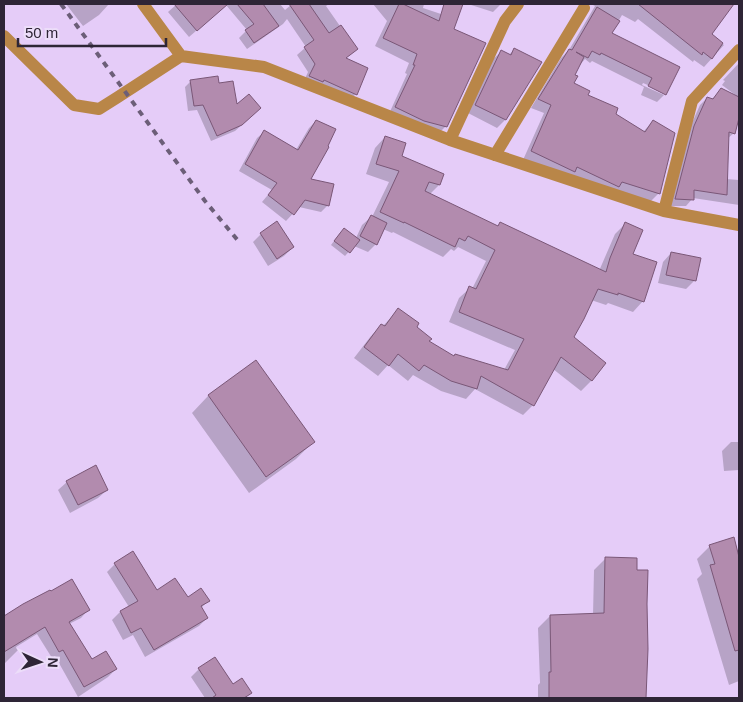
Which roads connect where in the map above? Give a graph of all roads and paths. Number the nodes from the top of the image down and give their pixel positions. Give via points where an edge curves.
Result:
1 (143, 4) edge
2 (518, 4) edge
3 (584, 8) dead end
4 (4, 36) edge
5 (739, 50) edge
6 (181, 56) junction
7 (450, 140) junction
8 (495, 155) junction
9 (664, 211) junction
10 (739, 225) edge

1 - 6 street
2 - 7 street via 505,20
3 - 8 street
4 - 6 street via 74,105 99,108
5 - 9 street via 692,101
6 - 7 street via 264,67
7 - 8 street
8 - 9 street
9 - 10 street

